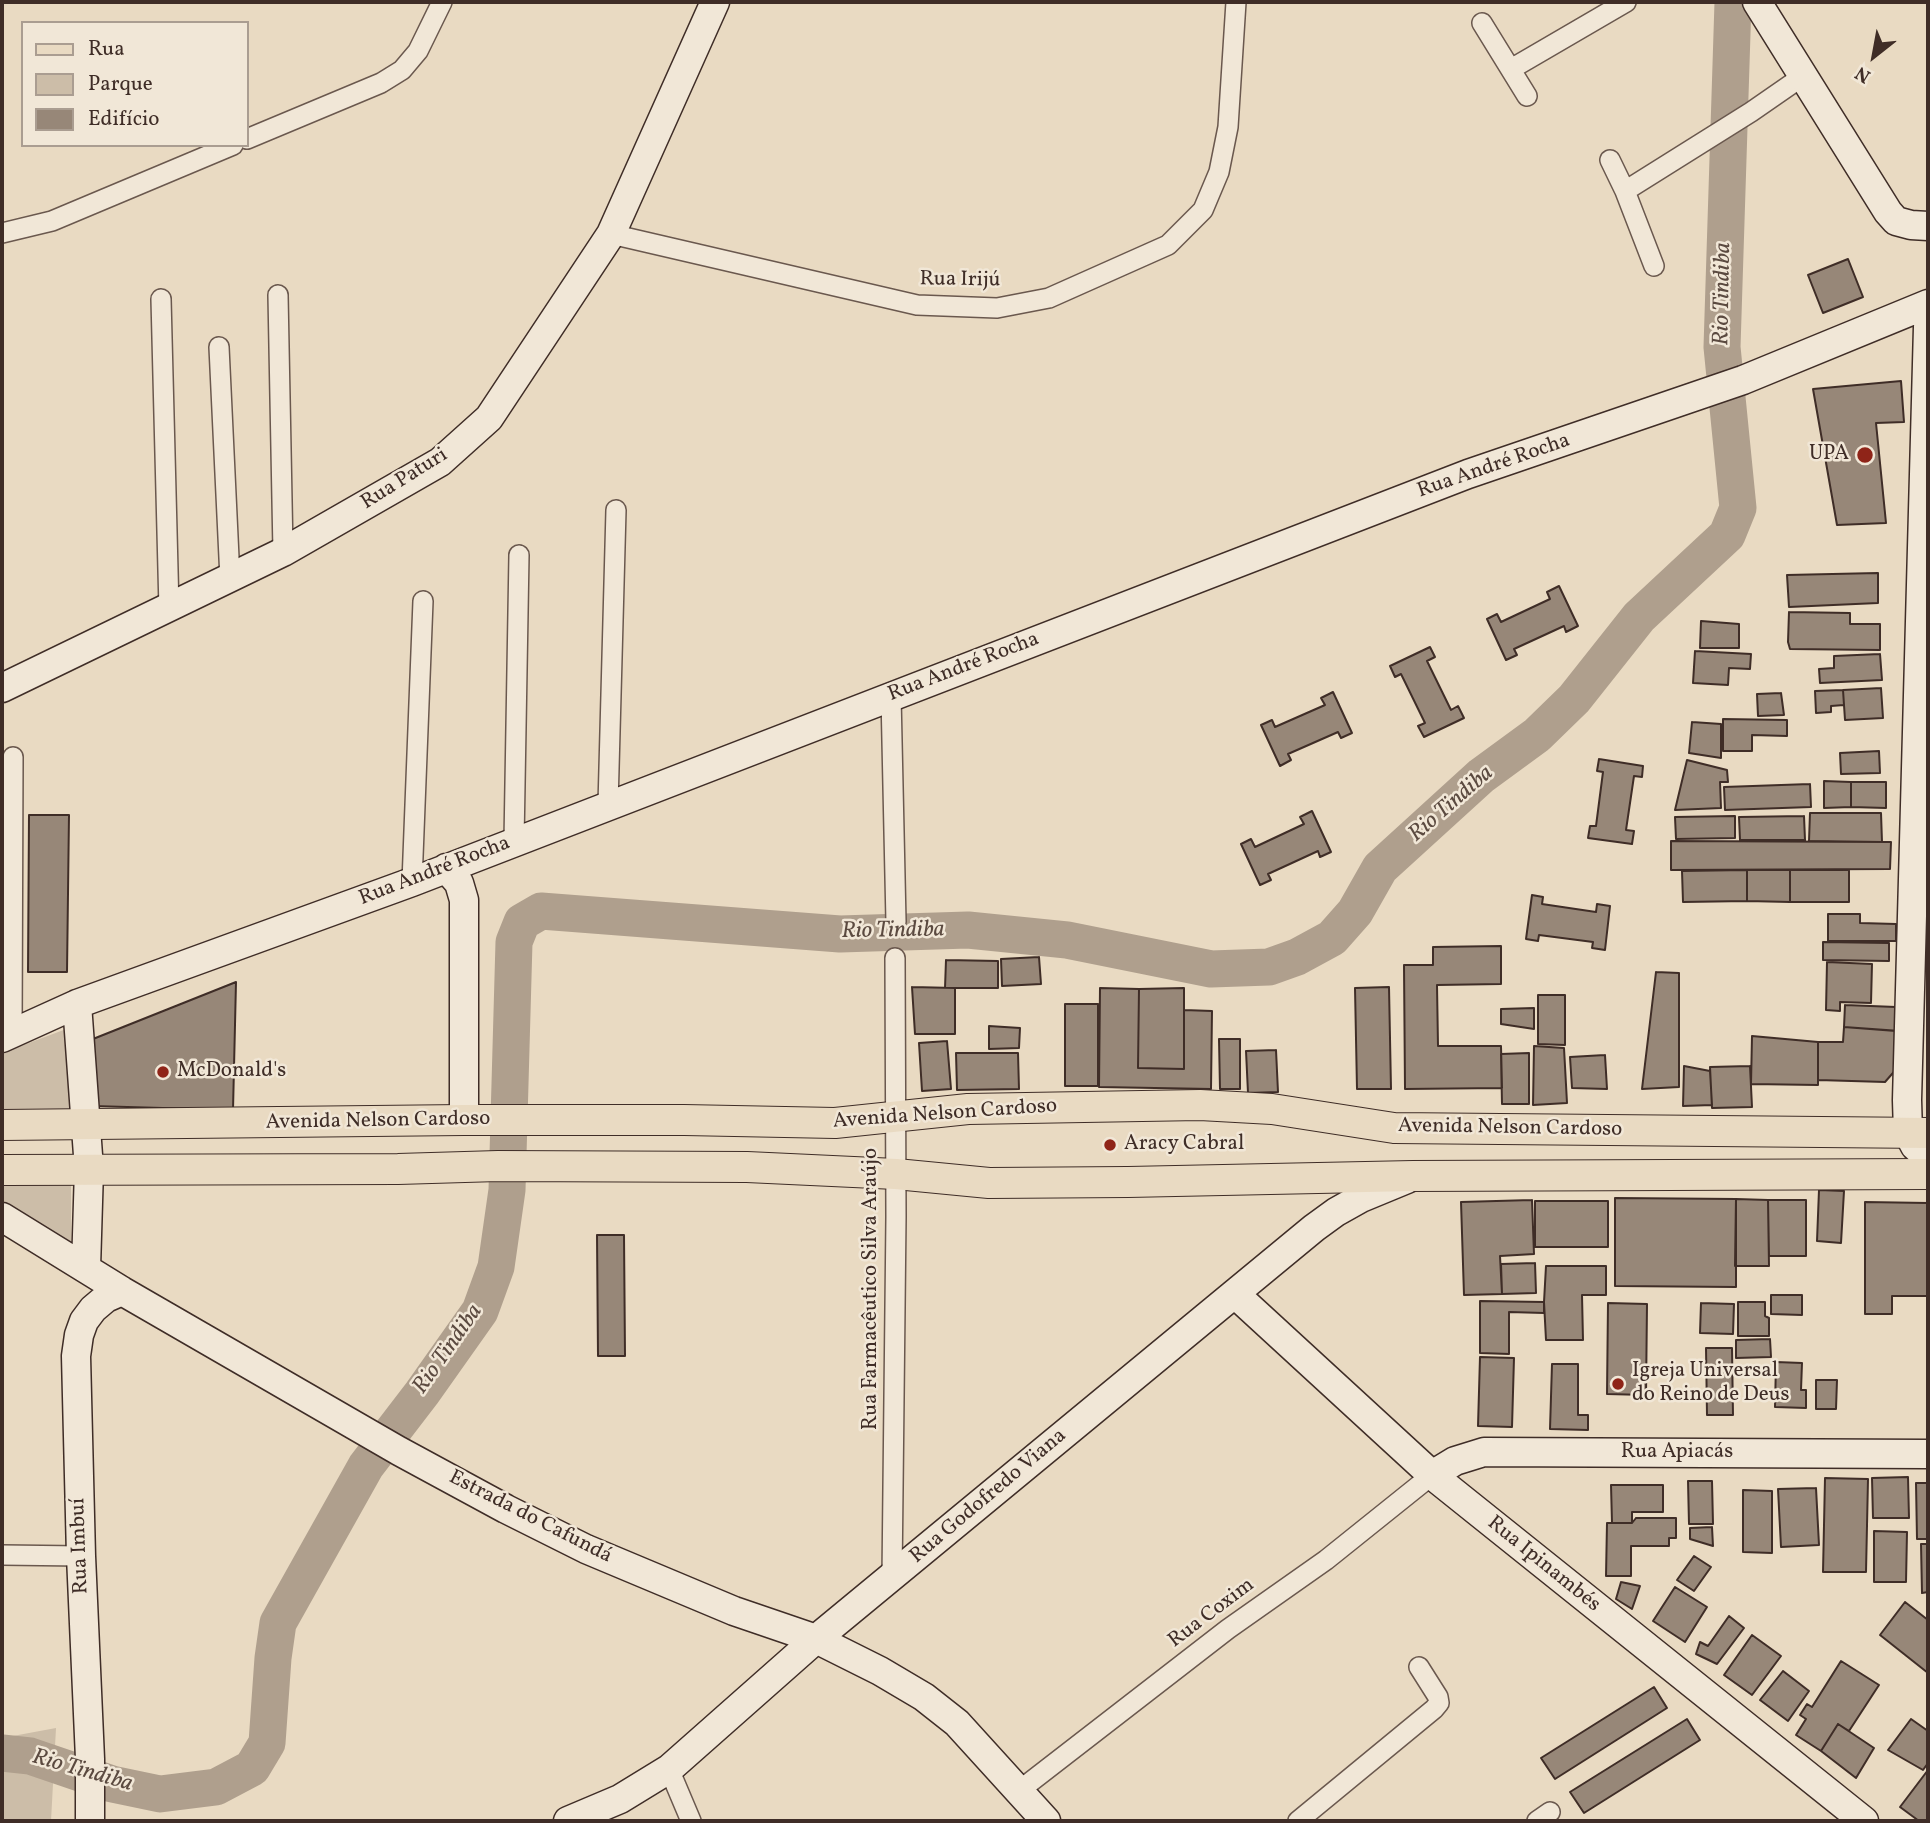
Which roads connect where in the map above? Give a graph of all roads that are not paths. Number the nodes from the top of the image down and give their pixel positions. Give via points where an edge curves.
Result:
1 (442, 2) edge
2 (715, 2) edge
3 (1236, 2) edge
4 (1626, 2) edge
5 (1756, 2) edge
6 (1482, 23) dead end
7 (1511, 69) junction
8 (1802, 76) junction
9 (1527, 96) dead end
10 (248, 139) edge
11 (228, 147) edge
12 (1610, 160) dead end
13 (1625, 191) junction
14 (1928, 226) edge
15 (2, 233) edge
16 (611, 234) junction
17 (1654, 266) dead end
18 (278, 295) dead end
19 (161, 299) dead end
20 (1928, 304) edge
21 (1928, 327) edge
22 (219, 347) dead end
23 (616, 510) dead end
24 (283, 552) junction
25 (519, 555) dead end
26 (230, 579) junction
27 (423, 601) dead end
28 (169, 609) junction
29 (2, 688) edge
30 (1923, 694) edge
31 (891, 696) junction
32 (13, 757) dead end
33 (608, 805) junction
34 (514, 841) junction
35 (446, 869) junction
36 (412, 882) junction
37 (896, 922) dead end
38 (895, 958) dead end
39 (77, 1004) junction
40 (7, 1036) edge
41 (895, 1118) junction
42 (464, 1120) junction
43 (2, 1125) edge
44 (86, 1125) junction
45 (1918, 1133) edge
46 (1928, 1158) edge
47 (89, 1169) junction
48 (2, 1170) edge
49 (896, 1174) junction
50 (1928, 1174) edge
51 (1413, 1176) junction
52 (2, 1217) edge
53 (86, 1268) junction
54 (122, 1291) junction
55 (1235, 1294) junction
56 (1928, 1454) edge
57 (1432, 1475) junction
58 (2, 1555) edge
59 (81, 1556) junction
60 (892, 1578) junction
61 (816, 1639) junction
62 (1419, 1667) dead end
63 (668, 1769) junction
64 (1020, 1790) junction
65 (90, 1821) edge
66 (568, 1821) edge
67 (691, 1821) edge
68 (1046, 1821) edge
69 (1298, 1821) edge
70 (1864, 1821) edge

1 - 10 street via 418,51 402,70
2 - 16 main road, Rua Paturi
3 - 16 street, Rua Irijú via 1228,127 1219,172 1203,210 1168,246 1049,298 997,308 917,304
4 - 7 street
5 - 8 main road
6 - 7 street
7 - 9 street
8 - 13 street
8 - 14 main road via 1888,212 1896,221
11 - 15 street via 52,221
12 - 13 street
13 - 17 street
16 - 24 main road, Rua Paturi via 489,418 440,462
18 - 24 street
19 - 28 street
20 - 31 main road, Rua André Rocha via 1743,380 1468,474
21 - 30 main road
22 - 26 street
23 - 33 street
24 - 26 main road, Rua Paturi
25 - 34 street
26 - 28 main road, Rua Paturi
27 - 36 street
28 - 29 main road, Rua Paturi
30 - 45 main road
31 - 33 main road, Rua André Rocha
31 - 37 street
32 - 40 street
33 - 34 main road, Rua André Rocha
34 - 35 main road, Rua André Rocha
35 - 36 main road, Rua André Rocha
35 - 42 main road via 459,883 464,900
36 - 39 main road, Rua André Rocha
38 - 41 street, Rua Farmacêutico Silva Araújo
39 - 40 main road, Rua André Rocha
39 - 44 main road
41 - 42 main road, Avenida Nelson Cardoso via 835,1123
41 - 45 main road, Avenida Nelson Cardoso via 968,1109 1200,1105 1272,1109 1394,1128
41 - 49 street, Rua Farmacêutico Silva Araújo
42 - 44 main road, Avenida Nelson Cardoso
43 - 44 main road, Avenida Nelson Cardoso
44 - 47 main road
45 - 46 main road via 1915,1146
47 - 48 main road
47 - 49 main road via 747,1167
47 - 53 main road
49 - 51 main road via 989,1183
49 - 60 street, Rua Farmacêutico Silva Araújo
50 - 51 main road
51 - 55 main road, Rua Godofredo Viana via 1336,1212
52 - 53 main road, Estrada do Cafundá
53 - 54 main road, Estrada do Cafundá
54 - 59 main road, Rua Imbuí via 93,1309 79,1335
54 - 61 main road, Estrada do Cafundá via 399,1451 586,1549 734,1611
55 - 57 main road, Rua Ipinambés
55 - 60 main road, Rua Godofredo Viana
56 - 57 main road, Rua Apiacás via 1484,1452
57 - 64 street, Rua Coxim
57 - 70 main road, Rua Ipinambés
58 - 59 street
59 - 65 main road, Rua Imbuí
60 - 61 main road, Rua Godofredo Viana
61 - 63 main road, Rua Godofredo Viana
61 - 64 main road, Estrada do Cafundá via 924,1698 957,1723
62 - 69 street via 1438,1697 1434,1709
63 - 66 main road, Rua Godofredo Viana via 620,1799
63 - 67 street
64 - 68 main road, Estrada do Cafundá

